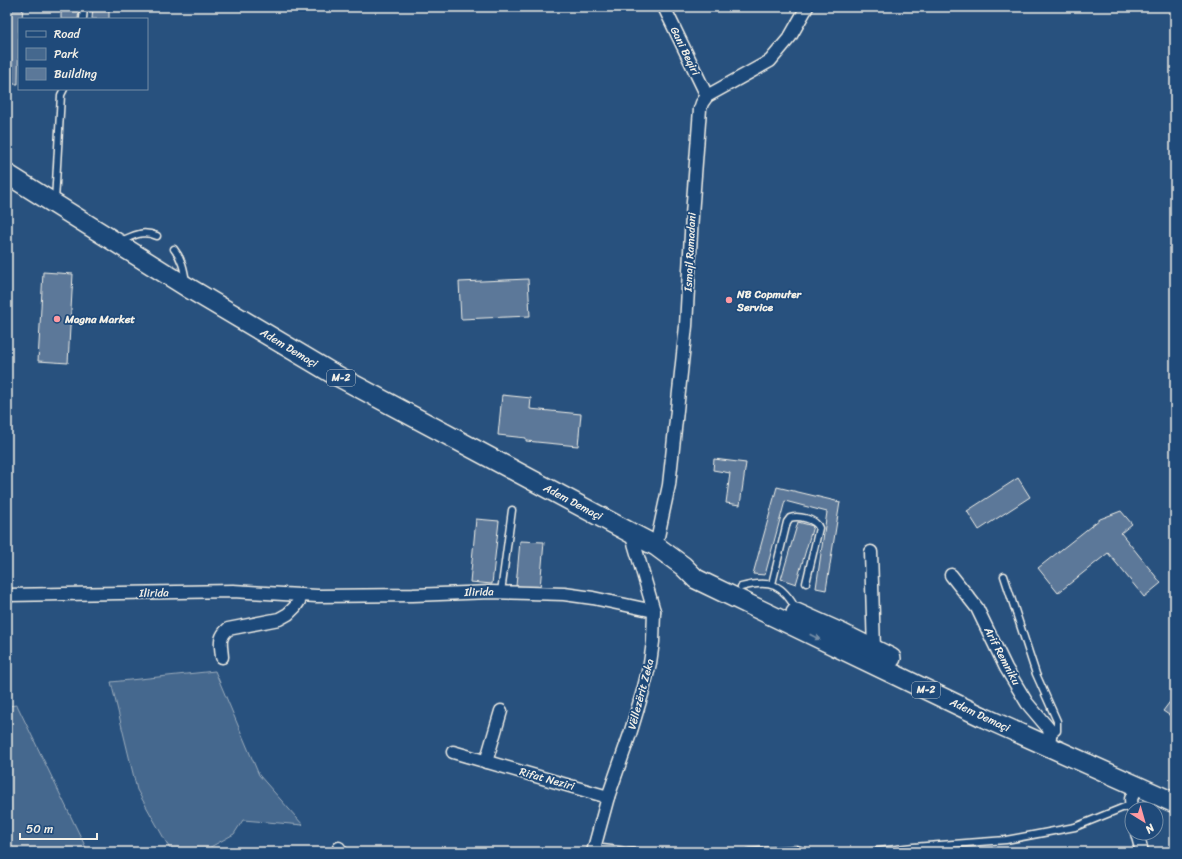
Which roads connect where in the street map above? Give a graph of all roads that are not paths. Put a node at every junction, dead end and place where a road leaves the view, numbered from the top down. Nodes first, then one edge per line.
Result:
1 (84, 7) edge
2 (664, 7) edge
3 (808, 7) edge
4 (83, 18) edge
5 (64, 90) edge
6 (707, 96) junction
7 (7, 174) edge
8 (55, 205) junction
9 (157, 236) dead end
10 (116, 243) junction
11 (174, 249) dead end
12 (187, 287) junction
13 (512, 510) dead end
14 (631, 533) junction
15 (656, 546) junction
16 (871, 552) dead end
17 (683, 566) junction
18 (951, 575) dead end
19 (1004, 576) dead end
20 (806, 583) dead end
21 (772, 584) junction
22 (740, 587) junction
23 (501, 592) junction
24 (7, 595) edge
25 (301, 595) junction
26 (654, 611) junction
27 (799, 615) junction
28 (874, 650) junction
29 (222, 657) dead end
30 (501, 711) dead end
31 (1050, 737) junction
32 (453, 752) dead end
33 (486, 762) junction
34 (1175, 791) edge
35 (608, 797) junction
36 (1133, 800) edge
37 (1175, 804) edge
38 (1139, 841) edge
39 (594, 849) edge
40 (636, 852) edge
41 (749, 852) edge
42 (806, 852) edge
43 (871, 852) edge
44 (1142, 852) edge

1 - 4 lane
2 - 6 street, Gani Beqiri
3 - 6 street
5 - 8 lane
6 - 15 street, Ismajl Ramadani
7 - 8 main road, Adem Demaçi / M-2
8 - 10 main road, Adem Demaçi / M-2
9 - 10 lane
10 - 12 main road, Adem Demaçi / M-2
11 - 12 lane
12 - 14 main road, Adem Demaçi / M-2
13 - 23 lane
14 - 15 main road, Adem Demaçi / M-2
14 - 26 street, Vëllezërit Zeka
15 - 17 main road, Adem Demaçi / M-2
16 - 28 street
17 - 22 main road, Adem Demaçi / M-2
17 -> 36 main road, Adem Demaçi / M-2
18 - 31 street, Arif Remniku
19 - 31 lane
20 - 21 lane
21 - 22 lane
21 - 27 lane
22 - 27 main road, Adem Demaçi / M-2
23 - 25 street, Ilirida
23 - 26 street, Ilirida
24 - 25 street, Ilirida
25 - 29 street
26 - 35 street, Vëllezërit Zeka
27 - 28 main road, Adem Demaçi / M-2
28 - 31 main road, Adem Demaçi / M-2
30 - 33 street
31 - 34 main road, Adem Demaçi / M-2
32 - 33 street, Rifat Neziri
33 - 35 street, Rifat Neziri
35 - 39 street, Vëllezërit Zeka
36 - 37 main road, Adem Demaçi / M-2
36 - 43 lane
38 - 44 street
39 - 40 lane
41 - 42 lane

